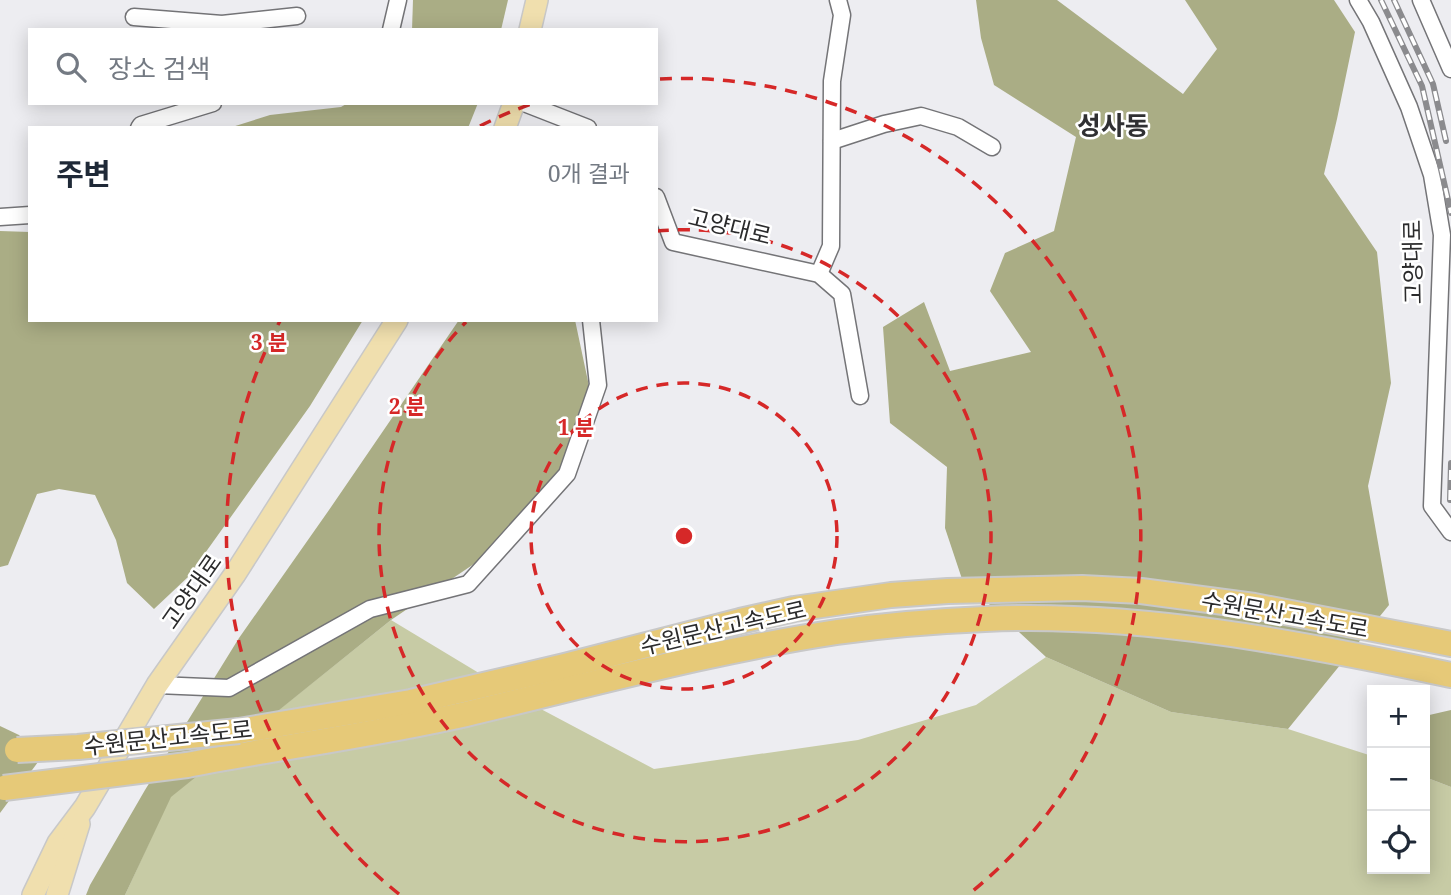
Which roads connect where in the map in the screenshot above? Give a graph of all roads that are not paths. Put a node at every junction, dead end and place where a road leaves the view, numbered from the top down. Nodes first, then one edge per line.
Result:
1 (398, 0) edge
2 (537, 0) edge
3 (838, 0) edge
4 (1358, 0) edge
5 (1421, 0) edge
6 (297, 16) dead end
7 (134, 18) dead end
8 (221, 27) edge
9 (391, 28) edge
10 (530, 28) edge
11 (1451, 69) edge
12 (206, 105) edge
13 (513, 105) edge
14 (529, 105) edge
15 (140, 126) edge
16 (506, 126) edge
17 (583, 126) edge
18 (832, 141) junction
19 (992, 147) dead end
20 (658, 202) edge
21 (28, 215) edge
22 (0, 217) edge
23 (819, 274) junction
24 (396, 322) edge
25 (591, 322) edge
26 (860, 396) dead end
27 (1451, 532) edge
28 (1451, 644) edge
29 (1451, 675) edge
30 (157, 685) junction
31 (9, 751) edge
32 (2, 788) edge
33 (85, 807) junction
34 (58, 843) junction
35 (24, 895) edge
36 (33, 895) edge
37 (57, 895) edge

1 - 9 street
2 - 10 main road
3 - 18 street
4 - 27 street, 고양대로
5 - 11 street
6 - 8 street
7 - 8 street
12 - 15 street
13 - 16 main road
14 - 17 street
18 - 19 street
18 - 23 street
20 - 23 street, 고양대로
21 - 22 street
23 - 26 street
24 - 30 main road, 고양대로
25 - 30 street
28 - 31 highway, 수원문산고속도로, bridge
29 - 32 highway, 수원문산고속도로, bridge
30 - 33 main road, 고양대로
33 - 34 main road, 고양대로
33 - 37 main road
34 - 35 main road
34 - 36 main road, 고양대로

